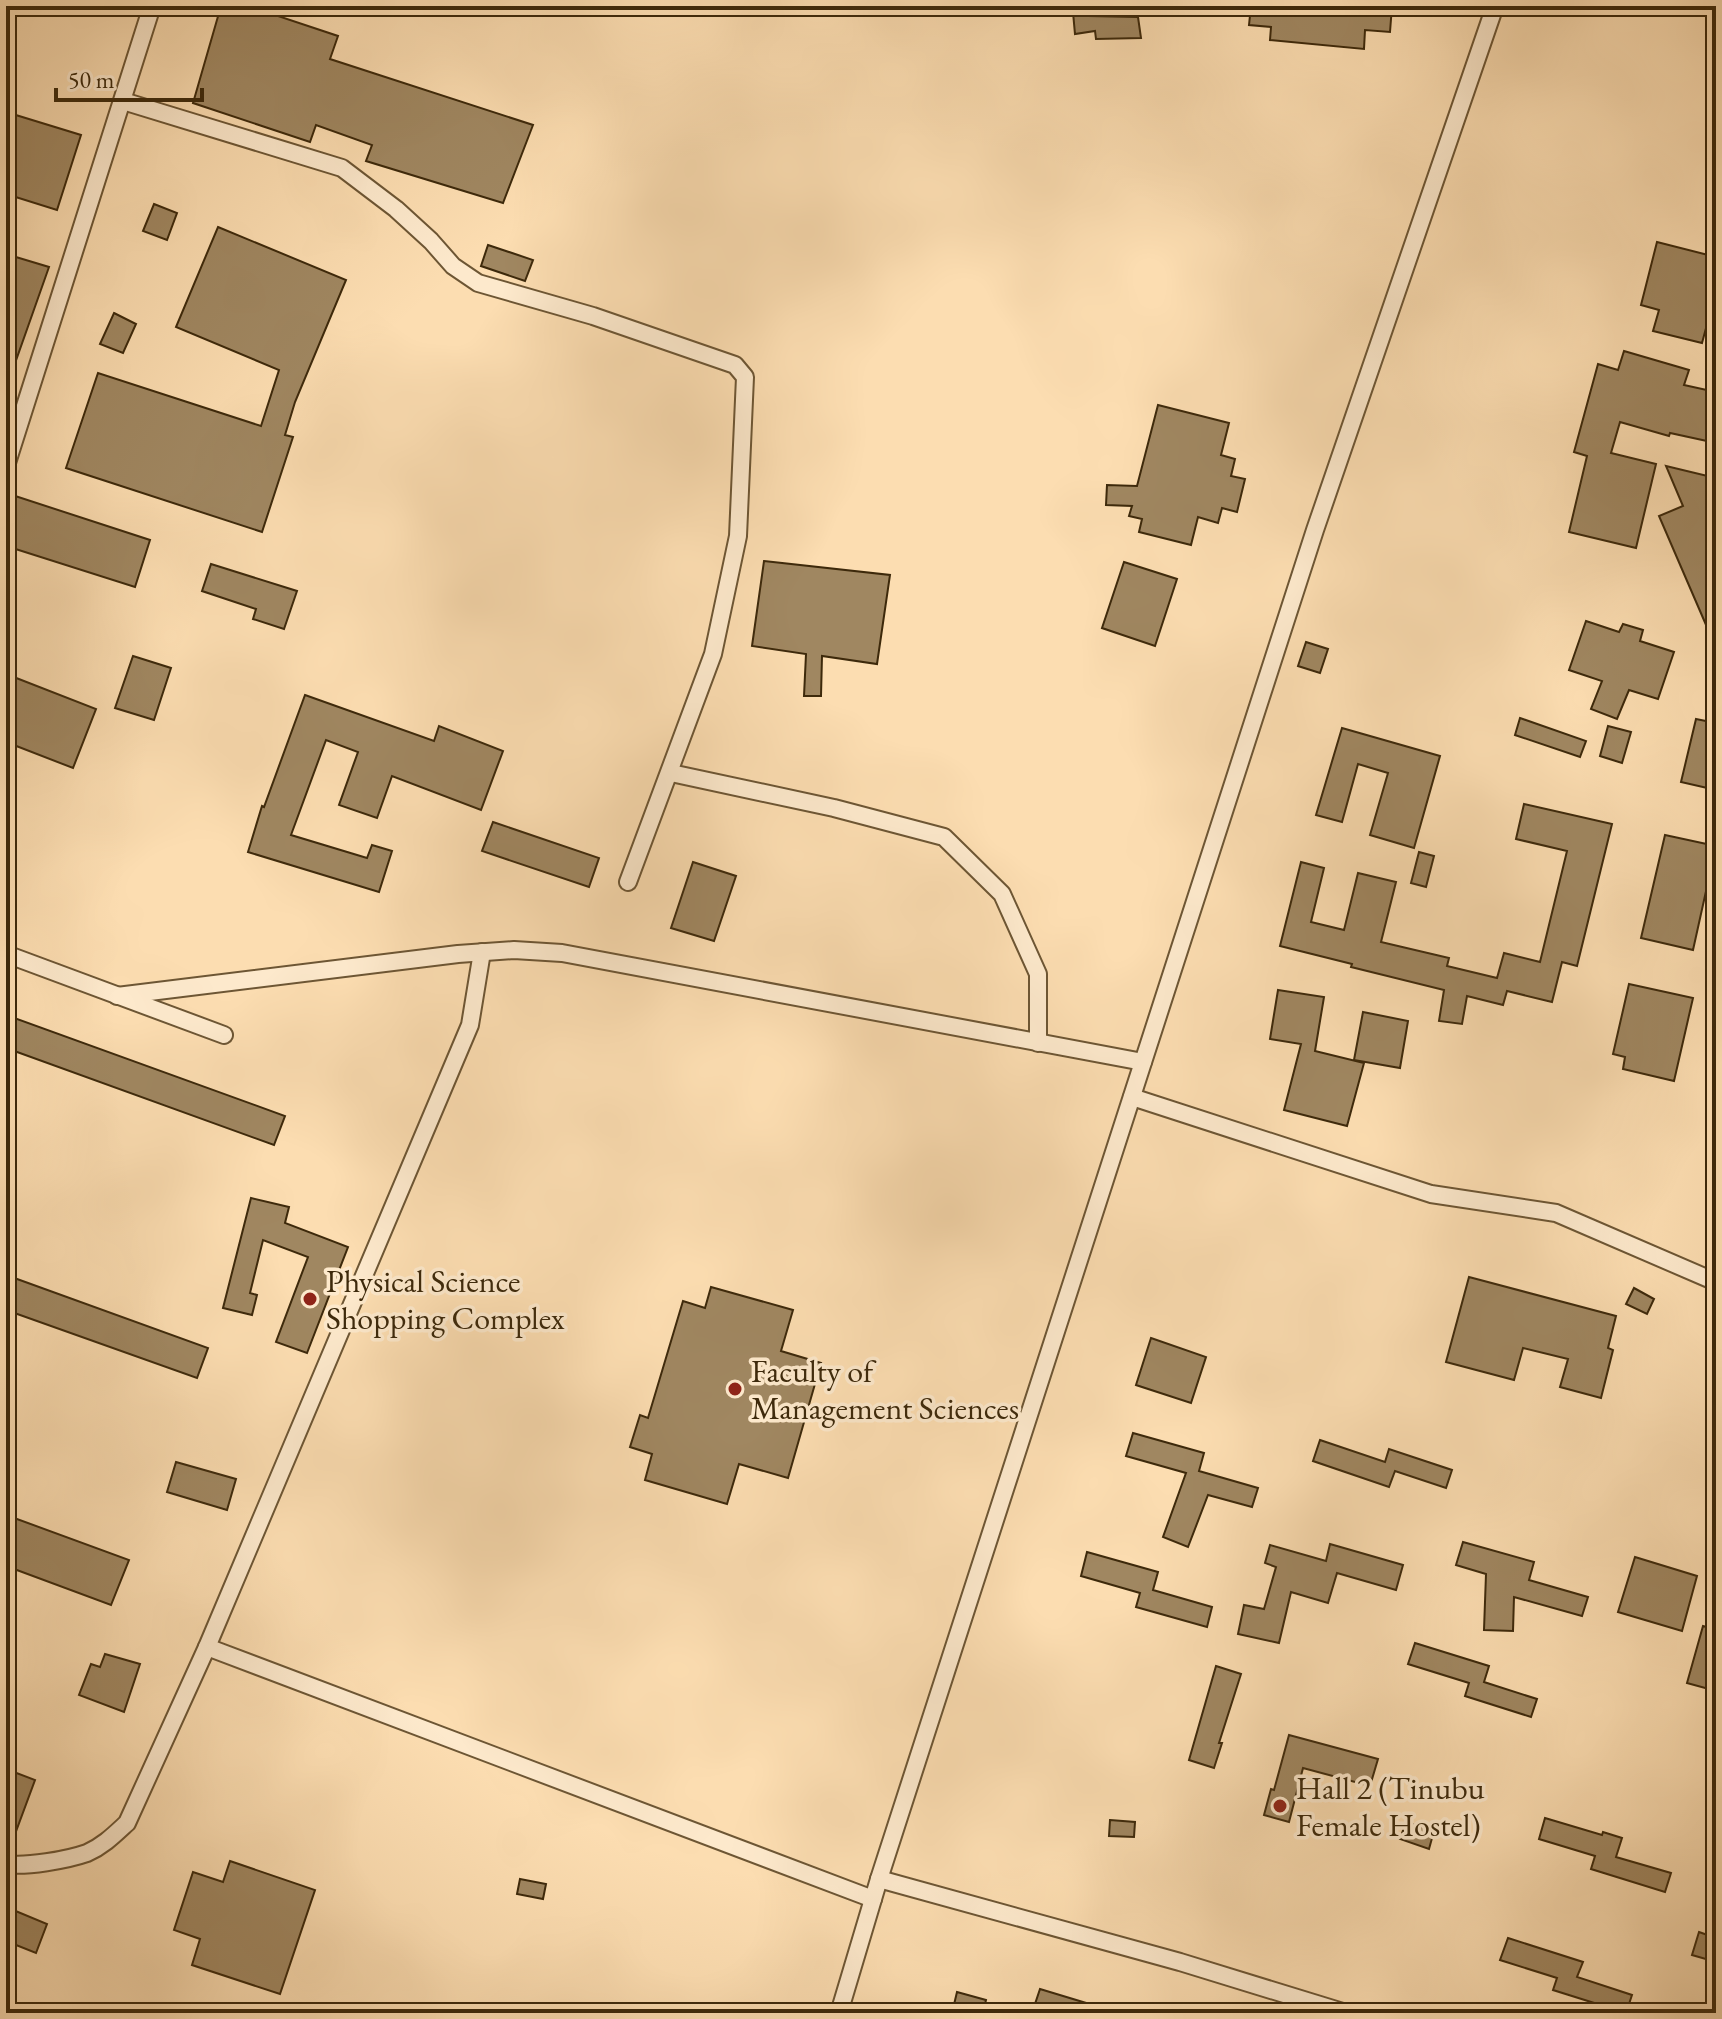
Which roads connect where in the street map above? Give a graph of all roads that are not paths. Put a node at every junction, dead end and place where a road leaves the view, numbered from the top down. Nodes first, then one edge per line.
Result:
1 (152, 6) edge
2 (1495, 6) edge
3 (123, 101) junction
4 (6, 466) edge
5 (671, 773) junction
6 (628, 882) dead end
7 (482, 952) junction
8 (6, 954) edge
9 (117, 996) junction
10 (224, 1035) dead end
11 (1038, 1043) junction
12 (1143, 1062) junction
13 (1132, 1097) junction
14 (1716, 1282) edge
15 (207, 1647) junction
16 (6, 1864) edge
17 (879, 1879) junction
18 (873, 1899) junction
19 (839, 2013) edge
20 (1346, 2013) edge

1 - 3 street
2 - 12 street
3 - 4 street
3 - 5 street
5 - 6 street
5 - 11 street
7 - 9 street
7 - 11 street
7 - 15 street
8 - 9 street
9 - 10 street
11 - 12 street
12 - 13 street
13 - 14 street
13 - 17 street
15 - 16 street
15 - 18 street
17 - 18 street
17 - 20 street
18 - 19 street

